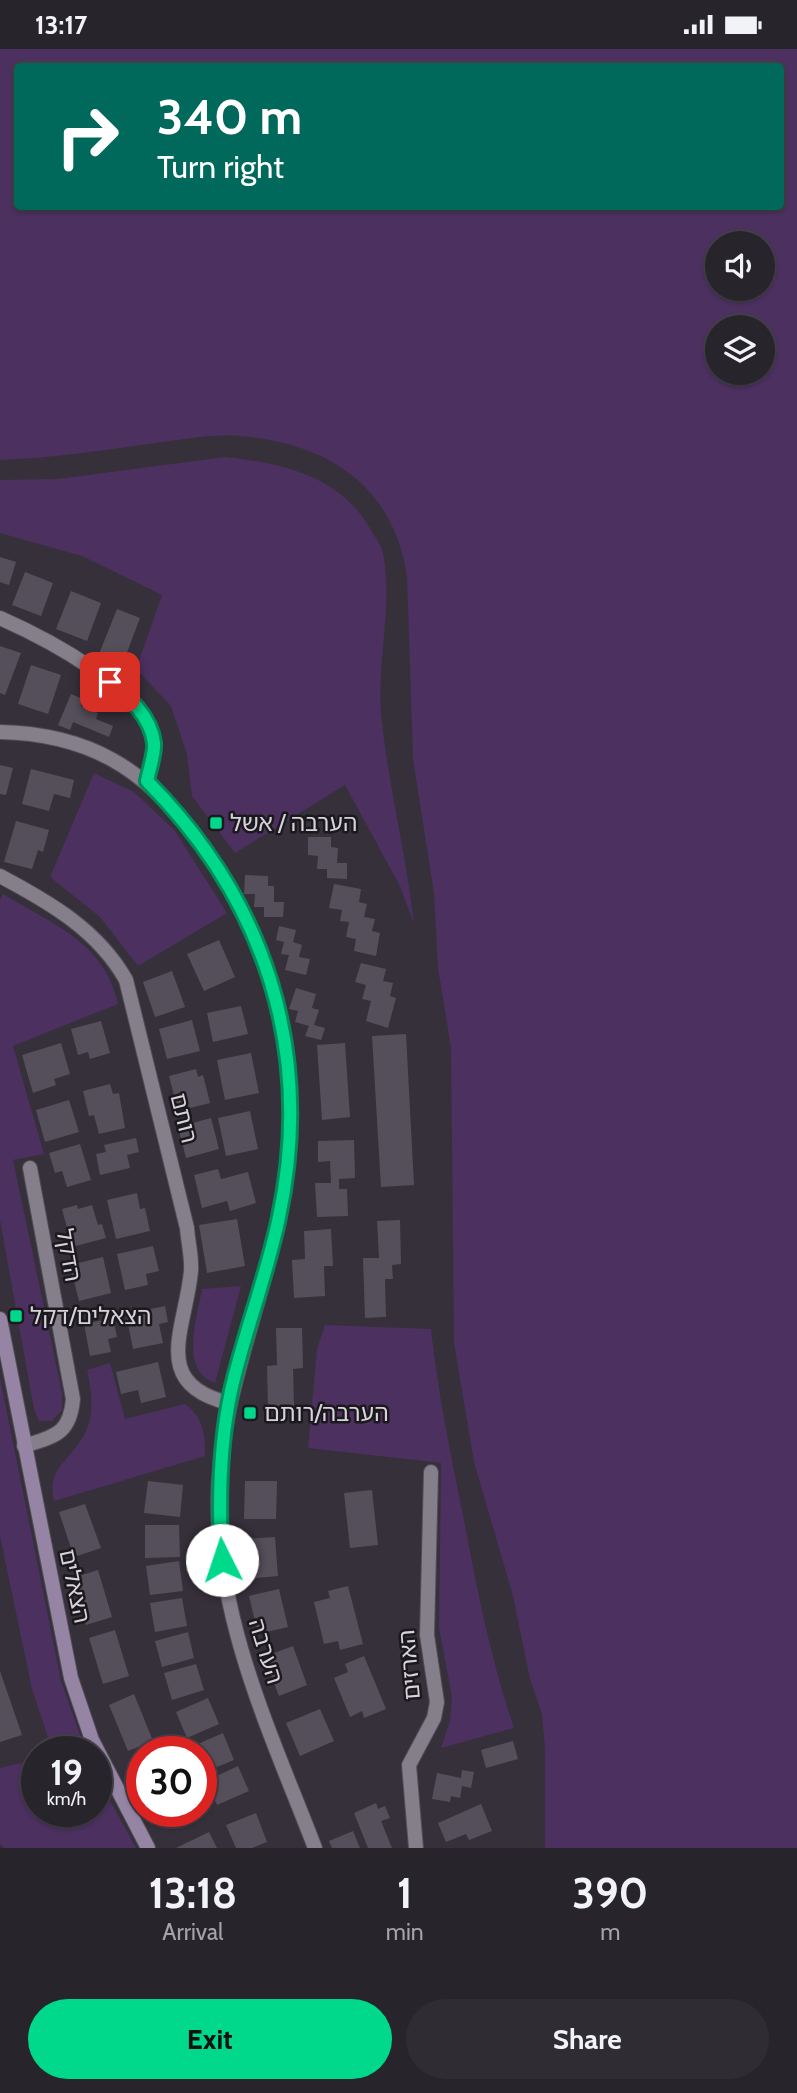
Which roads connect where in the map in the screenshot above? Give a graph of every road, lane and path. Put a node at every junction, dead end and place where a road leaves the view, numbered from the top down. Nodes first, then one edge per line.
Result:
1 (0, 618) edge
2 (0, 732) edge
3 (147, 781) junction
4 (0, 876) edge
5 (30, 1168) dead end
6 (0, 1319) edge
7 (229, 1403) junction
8 (24, 1446) junction
9 (431, 1472) dead end
10 (148, 1848) edge
11 (315, 1848) edge
12 (416, 1848) edge

1 - 3 street
2 - 3 street, הערבה
3 - 7 street, הערבה
4 - 7 street, רותם
5 - 8 street, הדקל
6 - 8 street, הצאלים
7 - 11 street, הערבה
8 - 10 street, הצאלים
9 - 12 street, הארזים

